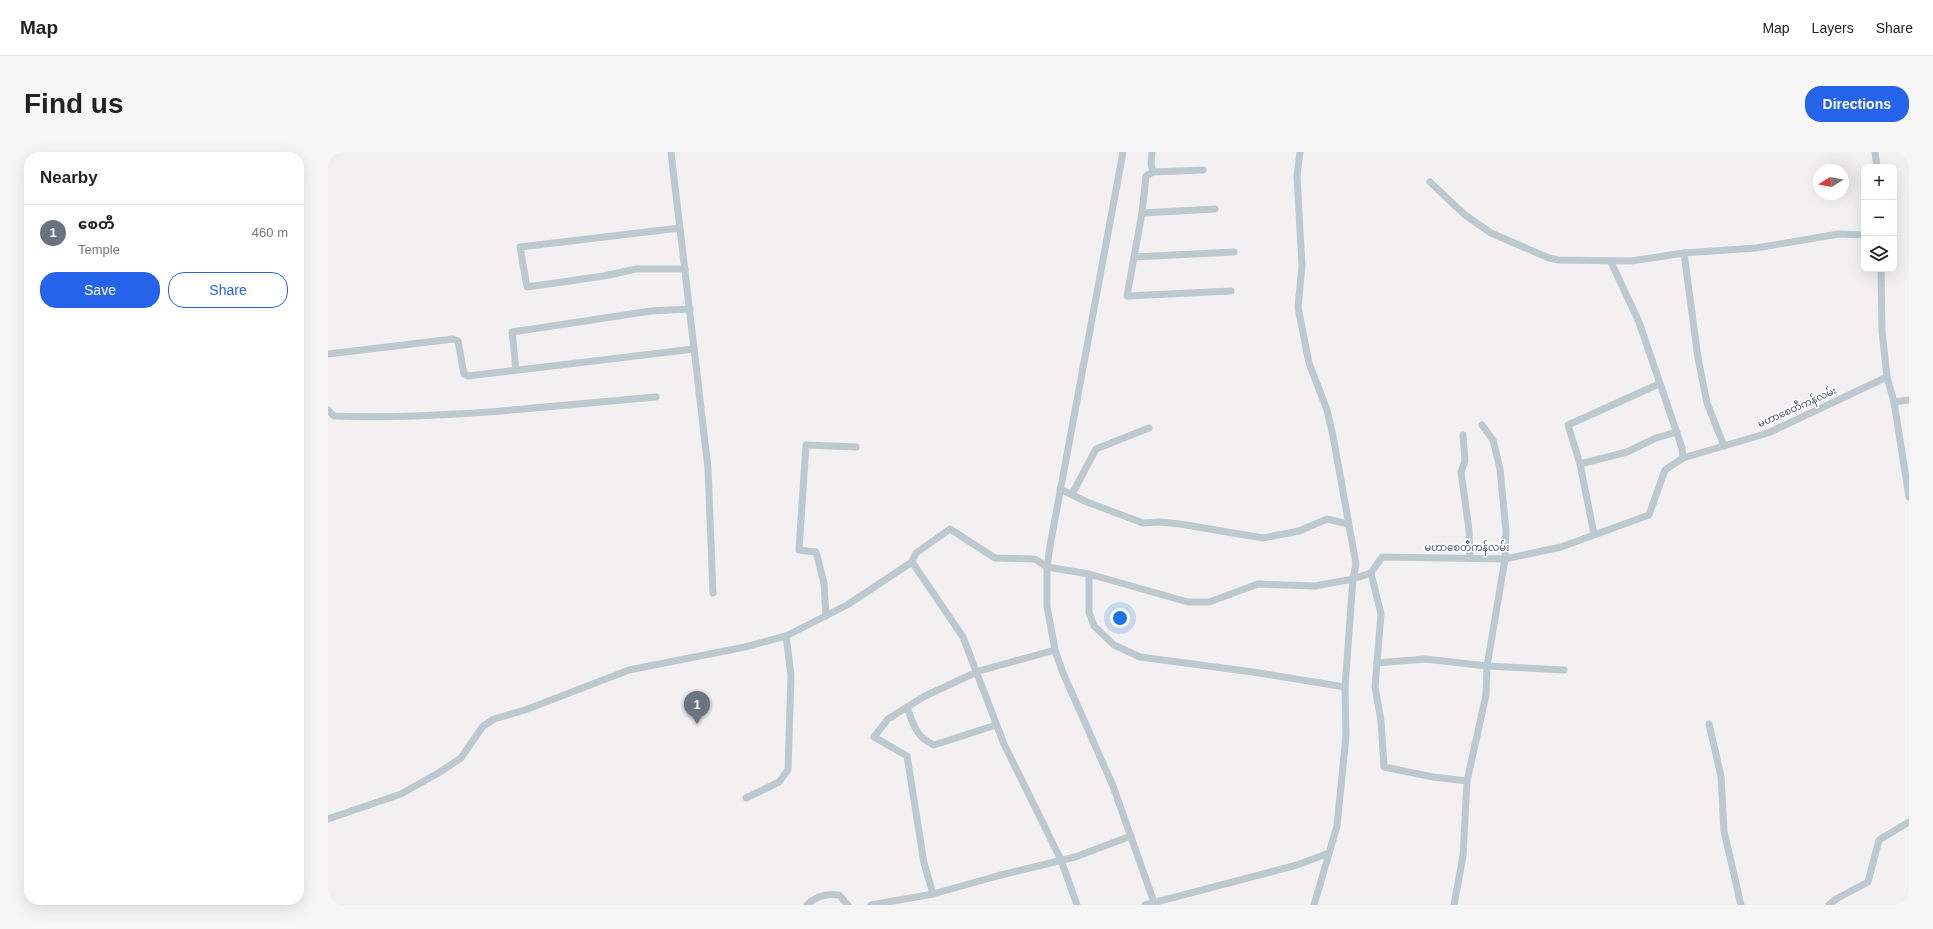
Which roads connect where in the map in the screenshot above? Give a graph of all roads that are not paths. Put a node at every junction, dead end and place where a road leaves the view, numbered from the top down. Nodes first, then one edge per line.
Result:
1 (671, 152) edge
2 (1124, 152) edge
3 (1152, 152) edge
4 (1300, 152) edge
5 (1876, 152) edge
6 (1877, 164) edge
7 (1203, 170) dead end
8 (1153, 172) junction
9 (1430, 182) dead end
10 (1215, 209) dead end
11 (1142, 213) junction
12 (680, 228) junction
13 (1861, 235) edge
14 (1234, 252) dead end
15 (1684, 253) junction
16 (1134, 256) junction
17 (1611, 262) junction
18 (685, 270) junction
19 (1881, 272) edge
20 (1231, 291) dead end
21 (690, 309) junction
22 (694, 349) junction
23 (328, 354) edge
24 (516, 370) junction
25 (1887, 377) junction
26 (1659, 384) junction
27 (656, 396) dead end
28 (1909, 400) edge
29 (1894, 402) junction
30 (328, 410) edge
31 (1482, 425) dead end
32 (1149, 428) dead end
33 (1676, 432) junction
34 (1462, 435) dead end
35 (1724, 446) junction
36 (856, 447) dead end
37 (1905, 450) edge
38 (1683, 458) junction
39 (1580, 464) junction
40 (1060, 489) junction
41 (1072, 494) junction
42 (1909, 497) edge
43 (1348, 524) junction
44 (1594, 534) junction
45 (1470, 558) junction
46 (1505, 559) junction
47 (912, 562) junction
48 (1047, 567) junction
49 (1370, 573) junction
50 (1089, 574) junction
51 (1353, 579) junction
52 (713, 593) dead end
53 (826, 616) junction
54 (786, 636) junction
55 (1055, 650) junction
56 (1377, 663) junction
57 (1487, 666) junction
58 (1564, 670) dead end
59 (977, 673) junction
60 (1345, 688) junction
61 (907, 707) junction
62 (1709, 724) dead end
63 (996, 725) junction
64 (1467, 782) junction
65 (746, 798) dead end
66 (328, 819) edge
67 (1909, 822) edge
68 (1130, 836) junction
69 (1329, 854) junction
70 (1061, 860) junction
71 (933, 894) junction
72 (1155, 904) edge
73 (807, 905) edge
74 (848, 905) edge
75 (871, 905) edge
76 (1077, 905) edge
77 (1145, 905) edge
78 (1314, 905) edge
79 (1454, 905) edge
80 (1740, 905) edge
81 (1829, 905) edge

1 - 12 street
2 - 40 street
3 - 8 street
4 - 43 street
5 - 6 street
7 - 8 street
8 - 11 street
9 - 17 street
10 - 11 street
11 - 16 street
12 - 18 street
12 - 18 street
13 - 15 street
14 - 16 street
15 - 17 street
15 - 35 street
16 - 20 street
17 - 26 street
18 - 21 street
19 - 25 street
21 - 22 street
21 - 24 street
22 - 24 street
22 - 52 street
23 - 24 street
25 - 29 street
25 - 35 street, မဟာစေတီကန်လမ်း
26 - 33 street
26 - 39 street
27 - 30 street
28 - 29 street
29 - 37 street
31 - 46 street
32 - 41 street
33 - 38 street
33 - 39 street
34 - 45 street
35 - 38 street, မဟာစေတီကန်လမ်း
36 - 53 street
37 - 42 street
38 - 44 street, မဟာစေတီကန်လမ်း
39 - 44 street
40 - 41 street
40 - 48 street
41 - 43 street
43 - 51 street
44 - 46 street, မဟာစေတီကန်လမ်း
45 - 46 street, မဟာစေတီကန်လမ်း
45 - 49 street, မဟာစေတီကန်လမ်း
46 - 57 street
47 - 48 street
47 - 53 street
47 - 59 street
48 - 50 street
48 - 55 street
49 - 51 street
49 - 56 street
50 - 51 street
50 - 60 street
51 - 60 street
53 - 54 street
54 - 65 street
54 - 66 street
55 - 59 street
55 - 68 street
56 - 57 street
56 - 64 street
57 - 58 street
57 - 64 street
59 - 61 street
59 - 63 street
60 - 69 street
61 - 63 street
61 - 71 street
62 - 80 street
63 - 70 street
64 - 79 street
67 - 81 street
68 - 70 street
68 - 72 street
69 - 72 street
69 - 78 street
70 - 71 street
70 - 76 street
71 - 75 street
72 - 77 street
73 - 74 street

